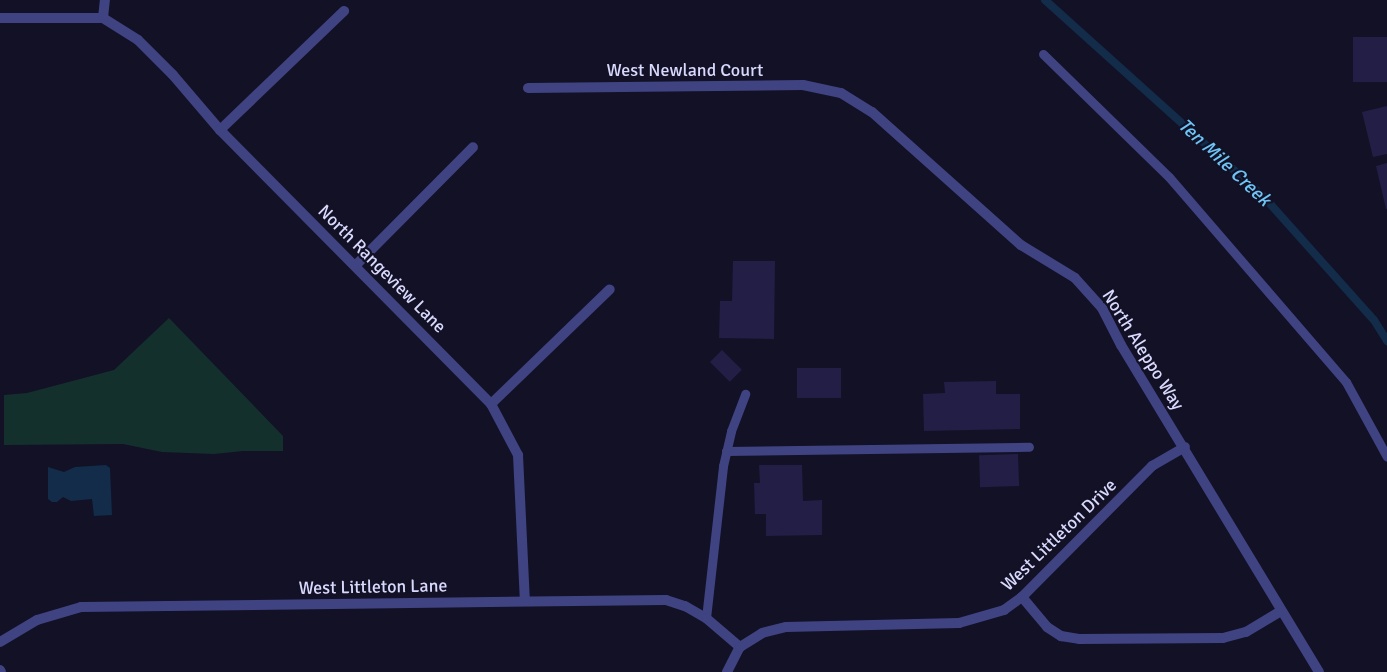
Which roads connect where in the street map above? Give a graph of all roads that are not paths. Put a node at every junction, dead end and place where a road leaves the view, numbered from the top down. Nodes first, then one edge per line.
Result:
1 (106, 0) edge
2 (344, 11) dead end
3 (0, 18) edge
4 (103, 18) junction
5 (1043, 54) dead end
6 (528, 88) dead end
7 (841, 94) joint
8 (220, 130) junction
9 (473, 147) dead end
10 (356, 265) junction
11 (610, 289) dead end
12 (745, 394) dead end
13 (491, 404) junction
14 (1029, 447) dead end
15 (1185, 447) junction
16 (726, 451) junction
17 (1387, 457) edge
18 (1022, 598) junction
19 (526, 600) junction
20 (1281, 611) junction
21 (706, 618) junction
22 (0, 642) edge
23 (740, 647) junction
24 (727, 672) edge
25 (1319, 672) edge

1 - 4 street
2 - 8 street
3 - 4 street
4 - 8 street, North Rangeview Lane
5 - 17 lane
6 - 7 street, West Newland Court
7 - 15 street, North Aleppo Way
8 - 10 street, North Rangeview Lane
9 - 10 street
10 - 13 street, North Rangeview Lane
11 - 13 street
12 - 16 lane
13 - 19 street, North Rangeview Lane
14 - 16 lane
15 - 18 street, West Littleton Drive
15 - 20 street, North Aleppo Way
16 - 21 lane
18 - 20 street
18 - 23 street, West Littleton Drive
19 - 21 street, West Littleton Lane
19 - 22 street, West Littleton Lane
20 - 25 street, North Aleppo Way
21 - 23 street, West Littleton Lane
23 - 24 street

